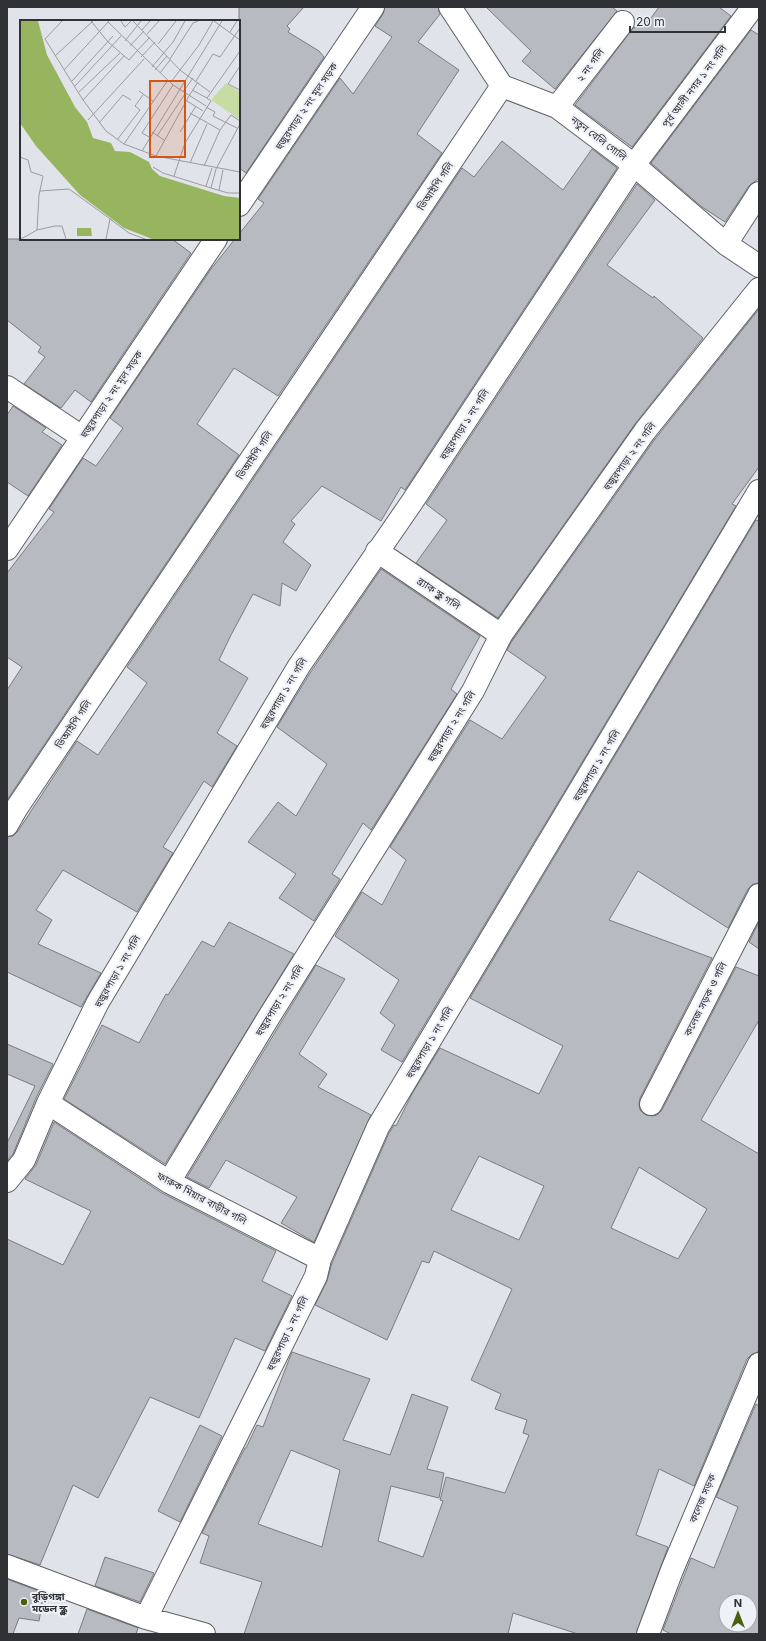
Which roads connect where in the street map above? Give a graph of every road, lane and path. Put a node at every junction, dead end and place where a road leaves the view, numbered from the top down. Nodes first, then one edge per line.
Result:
1 (373, 7) edge
2 (753, 7) edge
3 (453, 8) edge
4 (623, 22) dead end
5 (502, 86) junction
6 (557, 108) junction
7 (634, 165) junction
8 (759, 193) edge
9 (240, 204) edge
10 (215, 240) edge
11 (726, 244) junction
12 (759, 266) edge
13 (759, 289) edge
14 (7, 387) edge
15 (82, 437) junction
16 (759, 491) edge
17 (7, 549) edge
18 (377, 551) junction
19 (501, 634) junction
20 (7, 825) edge
21 (759, 895) edge
22 (48, 1103) junction
23 (651, 1104) dead end
24 (7, 1181) edge
25 (169, 1182) junction
26 (320, 1259) junction
27 (759, 1364) edge
28 (7, 1566) edge
29 (146, 1618) junction
30 (204, 1634) edge
31 (648, 1634) edge

1 - 9 street, হুজুরপাড়া ২ নং মূল সড়ক
2 - 7 street, পূর্ব আলী নগর ১ নং গলি
3 - 5 street
4 - 6 street, ২ নং গলি
5 - 6 street, নতুন বেলি গোলি
5 - 20 street, ভিআইপি গলি
6 - 7 street, নতুন বেলি গোলি
7 - 11 street, নতুন বেলি গোলি
7 - 18 street, হুজুরপাড়া ১ নং গলি
8 - 11 street
10 - 15 street, হুজুরপাড়া ২ নং মূল সড়ক
11 - 12 street, নতুন বেলি গোলি
13 - 19 street, হুজুরপাড়া ২ নং গলি
14 - 15 street
15 - 17 street, হুজুরপাড়া ২ নং মূল সড়ক
16 - 26 street, হুজুরপাড়া ১ নং গলি
18 - 19 street, ব্র্যাক স্কুল গলি
18 - 22 street, হুজুরপাড়া ১ নং গলি
19 - 25 street, হুজুরপাড়া ২ নং গলি
21 - 23 street, কলেজ সড়ক ও গলি
22 - 24 street, হুজুরপাড়া ১ নং গলি
22 - 25 street, ফারুক মিয়ার বাড়ীর গলি
25 - 26 street, ফারুক মিয়ার বাড়ীর গলি
26 - 29 street, হুজুরপাড়া ১ নং গলি
27 - 31 street, কলেজ সড়ক
28 - 29 street
29 - 30 street

